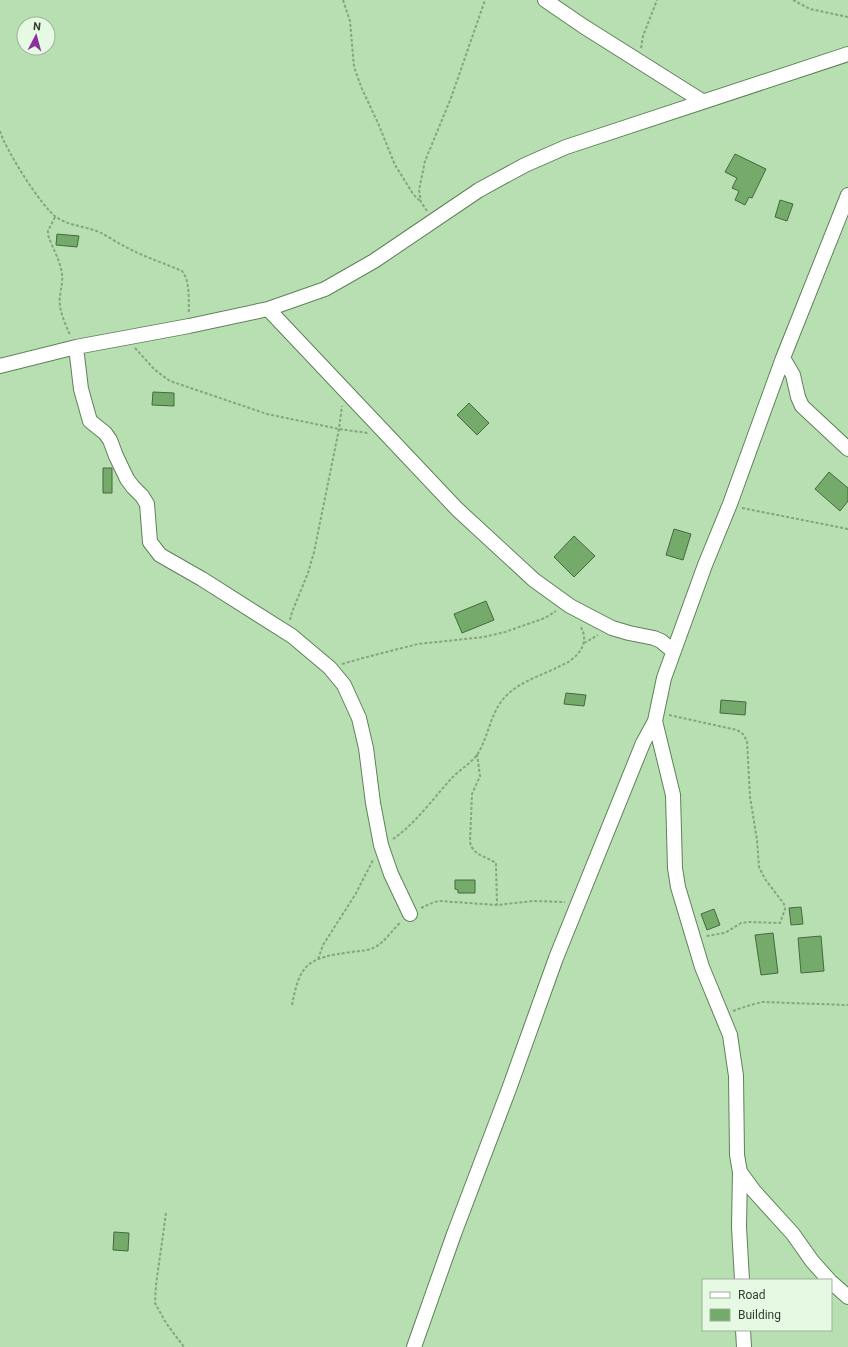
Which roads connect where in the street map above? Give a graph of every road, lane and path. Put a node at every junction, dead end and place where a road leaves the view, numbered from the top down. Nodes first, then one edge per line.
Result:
1 (343, 0) edge
2 (485, 0) edge
3 (545, 0) edge
4 (793, 0) edge
5 (656, 1) edge
6 (848, 17) edge
7 (848, 54) edge
8 (641, 64) junction
9 (702, 102) junction
10 (0, 131) edge
11 (848, 195) edge
12 (421, 202) junction
13 (55, 217) junction
14 (434, 220) junction
15 (268, 309) junction
16 (189, 326) junction
17 (127, 338) junction
18 (76, 347) junction
19 (783, 358) junction
20 (0, 366) edge
21 (344, 390) junction
22 (339, 429) junction
23 (387, 436) junction
24 (848, 449) edge
25 (730, 504) junction
26 (848, 530) edge
27 (568, 605) junction
28 (292, 636) junction
29 (673, 651) junction
30 (330, 668) junction
31 (656, 717) junction
32 (477, 754) junction
33 (381, 845) junction
34 (578, 904) junction
35 (497, 905) junction
36 (410, 914) junction
37 (693, 938) junction
38 (318, 959) junction
39 (292, 1005) dead end
40 (848, 1005) edge
41 (723, 1015) junction
42 (740, 1172) junction
43 (166, 1213) dead end
44 (742, 1279) edge
45 (828, 1279) edge
46 (832, 1283) edge
47 (848, 1297) edge
48 (743, 1331) edge
49 (184, 1347) edge
50 (414, 1347) edge
51 (744, 1347) edge

1 - 12 path
2 - 12 path
3 - 8 street
4 - 6 path
5 - 8 path
7 - 9 street
8 - 9 street
9 - 14 street
10 - 13 path
11 - 19 street
12 - 14 path
13 - 16 path
13 - 18 path
14 - 15 street
15 - 16 street
15 - 21 street
16 - 17 street
17 - 18 street
17 - 22 path
18 - 20 street
18 - 28 street
19 - 24 street
19 - 25 street
21 - 22 path
21 - 23 street
22 - 23 path
22 - 28 path
23 - 27 street
25 - 26 path
25 - 29 street
27 - 29 street
27 - 30 path
27 - 32 path
28 - 30 street
29 - 31 street
30 - 33 street
31 - 34 street
31 - 37 street
31 - 37 path
32 - 33 path
32 - 35 path
33 - 36 street
33 - 38 path
34 - 35 path
34 - 50 street
35 - 36 path
36 - 38 path
37 - 41 street
38 - 39 path
40 - 41 path
41 - 42 street
42 - 44 street
42 - 45 street
43 - 49 path
46 - 47 street
48 - 51 street

